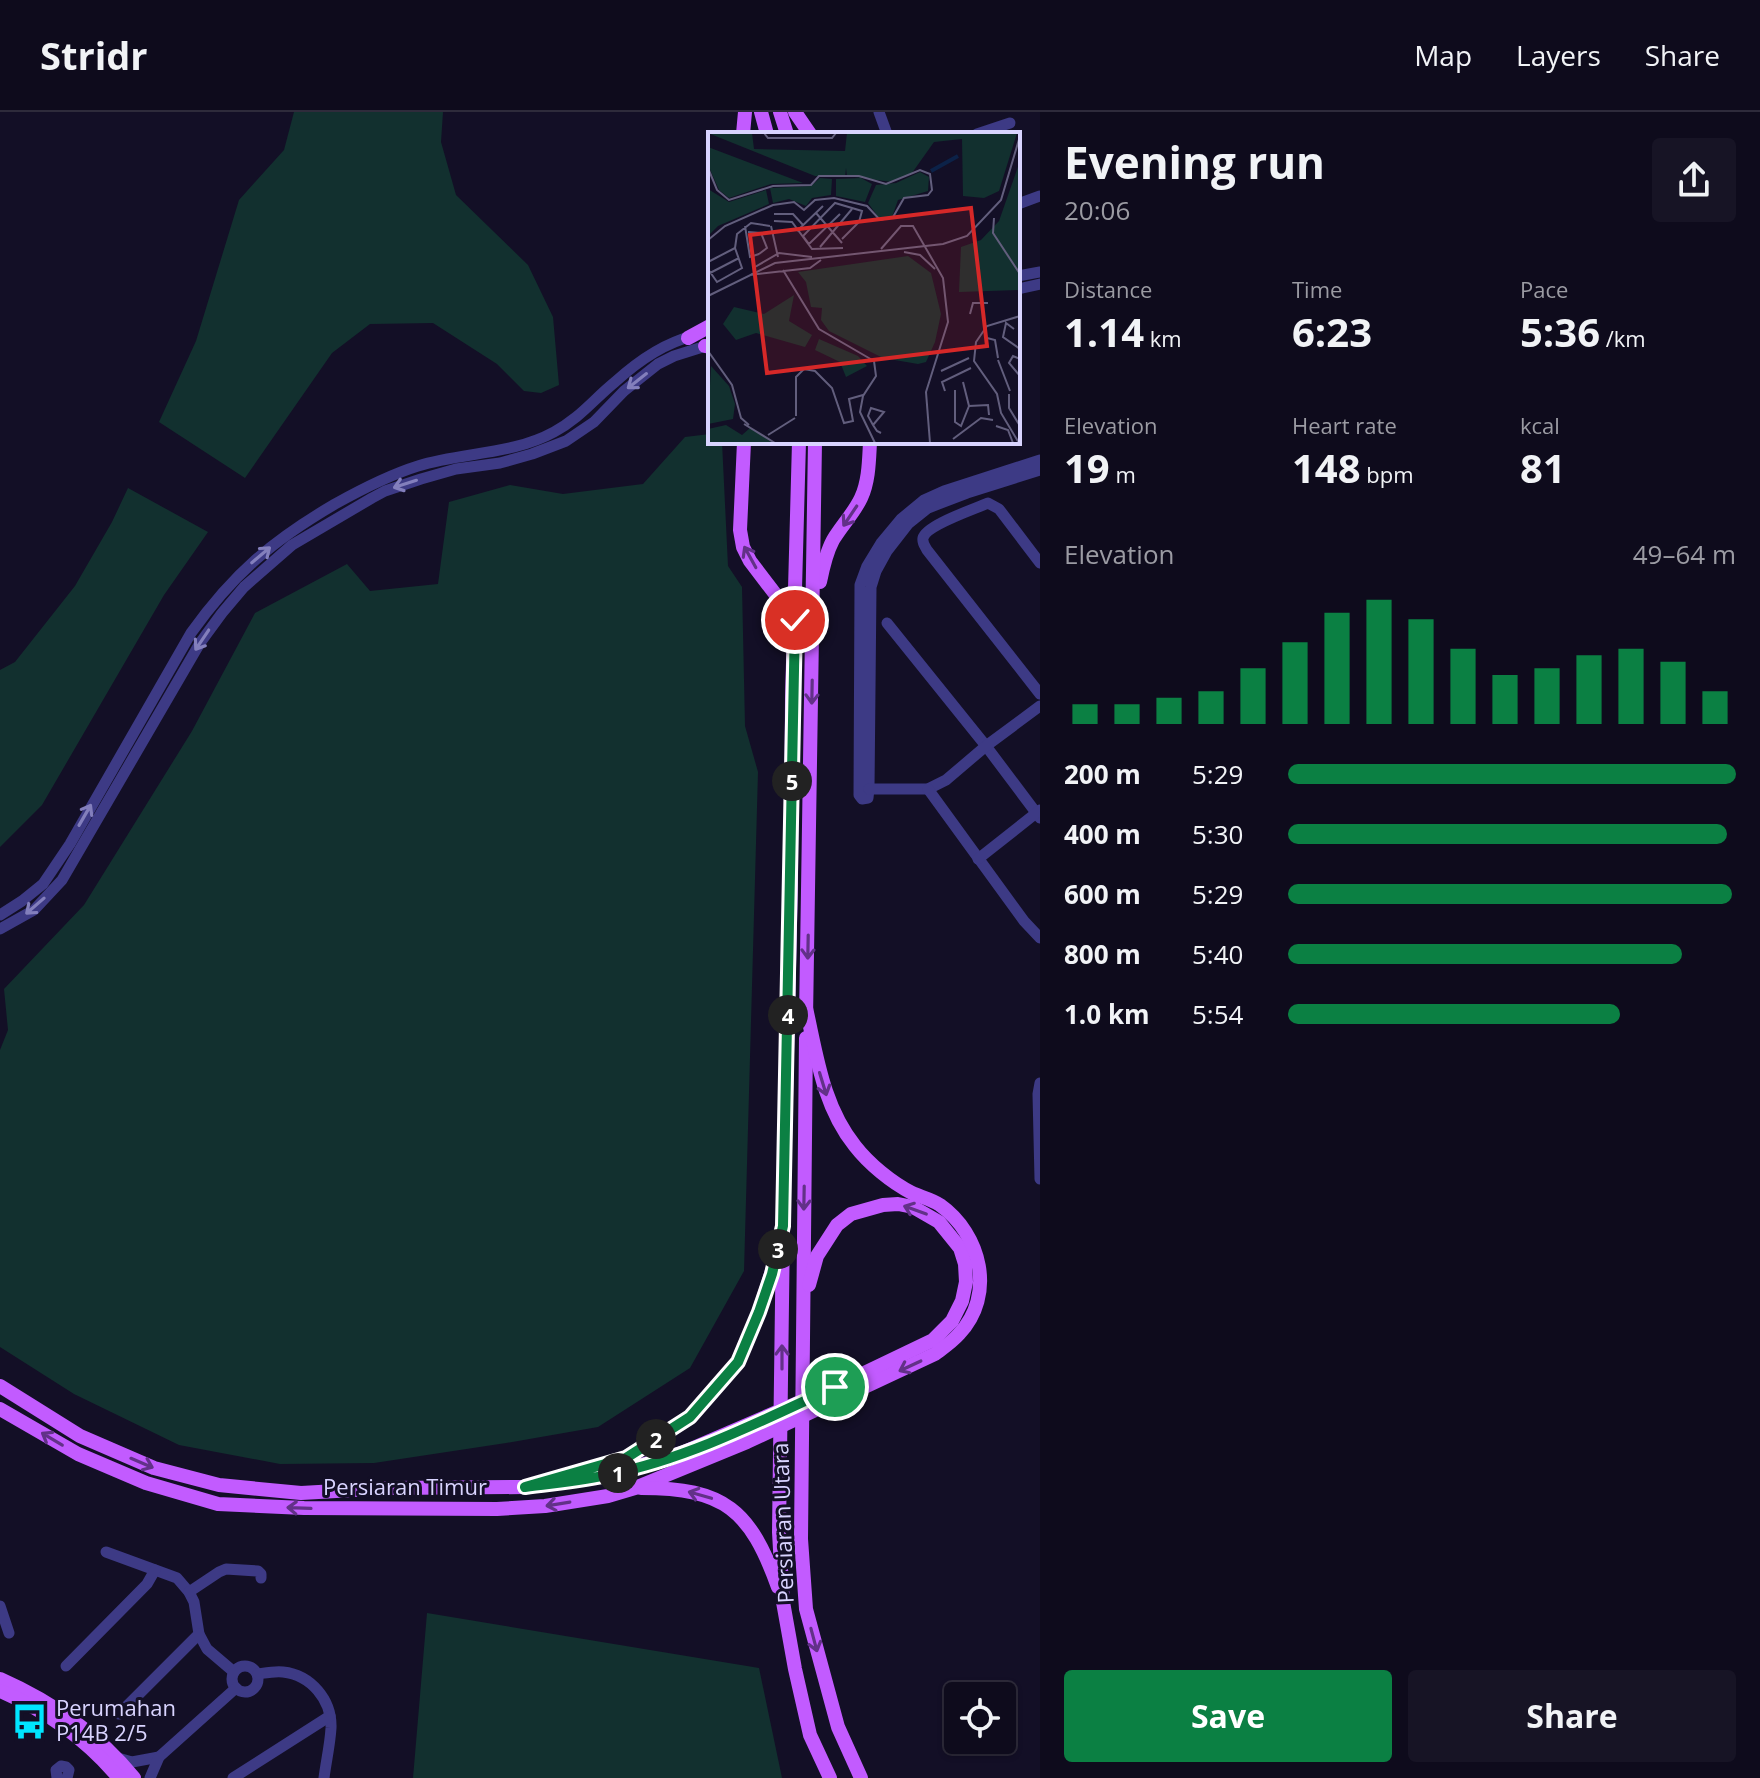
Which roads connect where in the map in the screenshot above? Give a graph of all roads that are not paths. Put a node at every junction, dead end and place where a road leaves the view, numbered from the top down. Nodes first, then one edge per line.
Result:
1 (745, 112) edge
2 (761, 112) edge
3 (780, 112) edge
4 (795, 112) edge
5 (879, 112) edge
6 (1010, 123) dead end
7 (743, 132) edge
8 (766, 132) edge
9 (786, 132) edge
10 (809, 132) edge
11 (886, 132) edge
12 (983, 132) edge
13 (1040, 196) edge
14 (1020, 203) edge
15 (1040, 272) edge
16 (1020, 276) edge
17 (1040, 284) edge
18 (1020, 289) edge
19 (708, 327) edge
20 (688, 338) junction
21 (708, 343) edge
22 (708, 343) edge
23 (744, 444) edge
24 (799, 444) edge
25 (815, 444) edge
26 (870, 444) edge
27 (1037, 469) edge
28 (1040, 563) edge
29 (813, 614) junction
30 (795, 620) junction
31 (887, 623) dead end
32 (1040, 694) edge
33 (1040, 706) edge
34 (986, 746) junction
35 (928, 789) junction
36 (1039, 814) edge
37 (978, 859) junction
38 (0, 915) edge
39 (0, 929) edge
40 (1040, 938) edge
41 (806, 1008) junction
42 (1040, 1083) edge
43 (1040, 1179) edge
44 (783, 1226) junction
45 (972, 1264) junction
46 (803, 1313) junction
47 (0, 1386) edge
48 (834, 1394) junction
49 (0, 1409) edge
50 (525, 1487) junction
51 (635, 1488) junction
52 (106, 1552) dead end
53 (155, 1570) junction
54 (261, 1578) dead end
55 (189, 1592) junction
56 (783, 1602) junction
57 (0, 1606) edge
58 (9, 1633) dead end
59 (199, 1634) junction
60 (66, 1666) dead end
61 (234, 1672) junction
62 (258, 1674) junction
63 (0, 1679) edge
64 (236, 1688) junction
65 (0, 1691) edge
66 (119, 1714) dead end
67 (330, 1716) junction
68 (159, 1757) junction
69 (118, 1758) junction
70 (57, 1778) edge
71 (67, 1778) edge
72 (119, 1778) edge
73 (134, 1778) edge
74 (150, 1778) edge
75 (233, 1778) edge
76 (324, 1778) edge
77 (830, 1778) edge
78 (861, 1778) edge

1 - 7 main road
2 - 8 main road
3 - 9 main road
4 - 10 main road
5 - 11 street
6 - 12 street
13 - 14 street
15 - 16 street
17 - 18 street
19 - 20 main road
20 - 21 street
38 -> 20 street
22 -> 39 street
30 -> 23 main road
24 - 30 main road, Persiaran Utara
25 - 29 main road, Persiaran Utara
26 -> 29 main road
27 - 35 street
28 - 32 street
29 -> 41 main road, Persiaran Utara
30 - 44 main road, Persiaran Utara
31 - 34 street
33 - 34 street
34 - 35 street
34 - 36 street
35 - 37 street
36 - 37 street
37 - 40 street
41 -> 45 main road
41 -> 46 main road, Persiaran Utara
42 - 43 street
44 - 50 main road
56 -> 44 main road, Persiaran Utara
45 -> 46 main road
45 - 48 main road, Persiaran Timur
46 -> 78 main road, Persiaran Utara
47 -> 50 main road, Persiaran Timur
48 - 50 main road, Persiaran Timur
48 - 51 main road, Persiaran Timur
51 -> 49 main road, Persiaran Timur
56 -> 51 main road
52 - 53 street
53 - 55 street
53 - 60 street
54 - 55 street
55 - 59 street
56 - 77 main road, Persiaran Utara
57 - 58 street
59 - 61 street
59 - 66 street
61 - 62 street
61 - 64 street
62 - 64 street
62 - 67 street
63 - 69 main road
64 - 68 street
65 - 72 main road
67 - 75 street
67 - 76 street
68 - 69 street
68 - 74 street
69 - 73 main road
70 - 71 street

